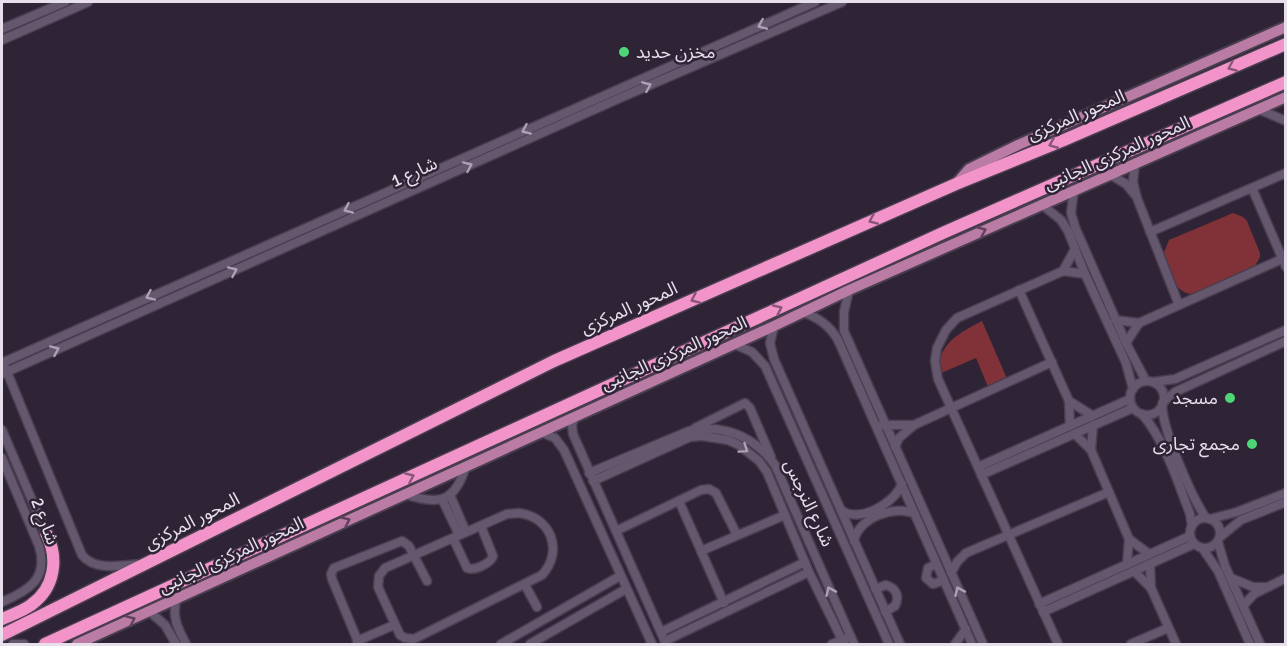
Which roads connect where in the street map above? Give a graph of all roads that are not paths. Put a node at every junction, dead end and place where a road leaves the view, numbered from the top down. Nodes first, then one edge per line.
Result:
1 (65, 2) edge
2 (88, 2) edge
3 (815, 2) edge
4 (842, 2) edge
5 (1286, 27) edge
6 (2, 29) edge
7 (2, 40) edge
8 (1286, 44) edge
9 (1286, 81) edge
10 (1286, 97) edge
11 (1258, 109) junction
12 (1286, 121) edge
13 (550, 124) junction
14 (1135, 163) junction
15 (1286, 173) edge
16 (1110, 174) junction
17 (956, 184) junction
18 (1252, 188) junction
19 (1074, 190) junction
20 (1137, 198) junction
21 (1041, 204) junction
22 (945, 232) junction
23 (1150, 232) junction
24 (951, 245) junction
25 (263, 246) junction
26 (1075, 249) junction
27 (267, 255) junction
28 (1284, 263) edge
29 (1063, 271) junction
30 (1085, 274) junction
31 (849, 290) junction
32 (1019, 290) junction
33 (1179, 305) junction
34 (802, 312) junction
35 (1115, 320) junction
36 (1139, 323) junction
37 (774, 326) junction
38 (1286, 330) edge
39 (1286, 341) edge
40 (1126, 343) junction
41 (734, 344) junction
42 (2, 362) edge
43 (1052, 362) junction
44 (4, 373) edge
45 (1150, 382) junction
46 (1133, 389) junction
47 (1069, 401) junction
48 (1132, 403) junction
49 (1163, 403) junction
50 (951, 408) junction
51 (1142, 414) junction
52 (575, 416) junction
53 (1093, 416) junction
54 (885, 423) junction
55 (914, 425) junction
56 (1093, 425) junction
57 (876, 427) junction
58 (2, 430) edge
59 (1072, 430) junction
60 (689, 431) junction
61 (541, 432) junction
62 (578, 446) junction
63 (895, 447) junction
64 (564, 450) junction
65 (1091, 450) junction
66 (2, 458) edge
67 (775, 465) junction
68 (466, 466) junction
69 (980, 471) junction
70 (591, 477) junction
71 (902, 484) junction
72 (1109, 492) junction
73 (1286, 493) edge
74 (405, 494) junction
75 (446, 497) junction
76 (679, 501) junction
77 (1286, 502) edge
78 (840, 509) junction
79 (915, 514) junction
80 (785, 515) junction
81 (1208, 518) junction
82 (481, 526) junction
83 (1192, 526) junction
84 (616, 531) junction
85 (46, 533) joint
86 (459, 535) junction
87 (737, 535) junction
88 (1008, 535) junction
89 (1129, 539) junction
90 (1219, 540) junction
91 (854, 541) junction
92 (1196, 543) junction
93 (701, 551) junction
94 (966, 553) junction
95 (413, 554) junction
96 (937, 557) junction
97 (1150, 559) junction
98 (805, 562) junction
99 (147, 564) junction
100 (1127, 564) junction
101 (1134, 571) junction
102 (809, 572) junction
103 (951, 573) junction
104 (620, 576) junction
105 (1230, 577) junction
106 (1286, 578) edge
107 (944, 580) junction
108 (427, 581) dead end
109 (525, 585) junction
110 (1265, 587) junction
111 (1151, 588) junction
112 (626, 589) junction
113 (875, 589) junction
114 (177, 598) junction
115 (2, 602) edge
116 (724, 603) junction
117 (1243, 606) junction
118 (537, 607) dead end
119 (1041, 608) junction
120 (150, 612) junction
121 (885, 612) junction
122 (2, 619) edge
123 (394, 625) junction
124 (1168, 628) junction
125 (966, 629) junction
126 (2, 634) edge
127 (176, 638) edge
128 (664, 639) edge
129 (406, 641) edge
130 (848, 641) edge
131 (358, 643) edge
132 (1249, 644) edge
133 (13, 645) edge
134 (24, 645) edge
135 (45, 645) edge
136 (77, 645) edge
137 (186, 645) edge
138 (501, 645) edge
139 (530, 645) edge
140 (652, 645) edge
141 (832, 645) edge
142 (889, 645) edge
143 (900, 645) edge
144 (955, 645) edge
145 (972, 645) edge
146 (983, 645) edge
147 (1058, 645) edge
148 (1131, 645) edge
149 (1176, 645) edge
150 (1260, 645) edge

1 - 6 street
2 - 7 street
3 -> 13 street, شارع 1
13 -> 4 street, شارع 1
5 - 17 main road
8 -> 17 highway, المحور المركزى
9 - 22 highway
10 - 11 main road, المحور المركزى الجانبى
11 - 12 street
11 - 14 main road, المحور المركزى الجانبى
13 -> 25 street, شارع 1
27 -> 13 street, شارع 1
14 - 16 main road, المحور المركزى الجانبى
14 - 20 street
15 - 18 street
16 - 19 main road, المحور المركزى الجانبى
16 - 20 street
17 -> 99 highway, المحور المركزى
18 - 23 street
18 - 28 street
19 - 21 main road, المحور المركزى الجانبى
19 - 35 street
20 - 23 street
24 -> 21 main road, المحور المركزى الجانبى
21 - 26 street
22 - 24 highway
135 -> 22 highway
23 - 33 street
24 - 31 main road, المحور المركزى الجانبى
25 - 27 street
25 -> 42 street, شارع 1
26 - 29 street
26 - 30 street
44 -> 27 street, شارع 1
28 - 33 street
29 - 30 street
29 - 32 street
30 - 46 street
31 - 34 main road, المحور المركزى الجانبى
31 - 54 street
32 - 43 street
32 - 50 street
33 - 36 street
34 - 37 main road, المحور المركزى الجانبى
34 - 57 street
35 - 36 street
35 - 40 street
36 - 40 street
37 - 41 main road, المحور المركزى الجانبى
37 - 78 street
38 - 45 street
39 - 49 street
40 - 45 street
41 - 52 main road, المحور المركزى الجانبى
41 - 142 street
42 - 44 street
43 - 47 street
43 - 50 street
44 - 99 street
45 - 46 street
45 - 49 street
46 - 48 street
47 - 53 street
47 - 59 street
48 - 51 street
48 - 53 street
48 - 56 street
49 - 51 street
49 - 81 street
50 - 55 street
50 - 69 street
51 - 83 street
52 - 61 main road, المحور المركزى الجانبى
52 - 62 street
53 - 59 street
54 - 55 street
54 - 57 street
54 - 63 street
55 - 63 street
56 - 59 street
56 - 65 street
57 - 71 street
58 - 85 street, شارع 2
59 - 65 street
59 - 69 street
60 - 67 street, شارع النرجس
60 - 67 street
60 - 70 street, شارع النرجس
61 - 64 street
61 - 68 main road, المحور المركزى الجانبى
62 - 64 street
62 - 70 street
63 - 96 street
64 - 104 street
65 - 72 street
66 - 115 street, شارع 2
130 -> 67 street, شارع النرجس
68 - 74 main road, المحور المركزى الجانبى
68 - 75 street
69 - 88 street
70 -> 80 street, شارع النرجس
70 - 84 street
71 - 78 street
71 - 79 street
72 - 88 street
72 - 89 street
73 - 81 street
74 - 75 street
114 -> 74 main road, المحور المركزى الجانبى
75 - 86 street
76 - 84 street
76 - 87 street
76 - 93 street
77 - 90 street
78 - 91 street
79 - 91 street
79 - 96 street
80 - 87 street
80 - 98 street, شارع النرجس
81 - 83 street
81 - 90 street
82 - 86 street
82 - 86 street
82 - 109 street
83 - 92 street
84 - 128 street
85 - 122 highway
86 - 95 street
87 - 93 street
88 - 94 street
88 - 119 street
89 - 97 street
89 - 100 street
90 - 92 street
90 - 105 street
91 - 113 street
92 - 97 street
92 - 132 street
93 - 116 street
94 - 96 street
94 - 103 street
95 - 108 street
95 - 123 street
95 - 131 street
96 - 103 street
96 - 107 street
96 - 107 street
97 - 100 street
97 - 101 street
97 - 111 street
98 - 102 street, شارع النرجس
98 - 116 street
99 - 126 highway, المحور المركزى
100 - 119 street
101 - 111 street
101 - 119 street
102 - 128 street
102 - 130 street, شارع النرجس
146 -> 103 street
104 - 112 street
104 - 138 street
105 - 110 street
105 - 117 street
106 - 110 street
107 - 125 street
109 - 118 street
109 - 129 street
110 - 117 street
111 - 124 street
112 - 139 street
112 - 140 street
113 - 121 street
113 - 121 street
114 - 120 main road, المحور المركزى الجانبى
114 - 127 street
116 - 128 street
117 - 150 street
119 - 147 street
120 - 127 street
136 -> 120 main road, المحور المركزى الجانبى
121 - 143 street
123 - 129 street
123 - 131 street
124 - 148 street
124 - 149 street
125 - 144 street
125 - 145 street
127 - 137 street
130 - 141 street
133 - 134 street

